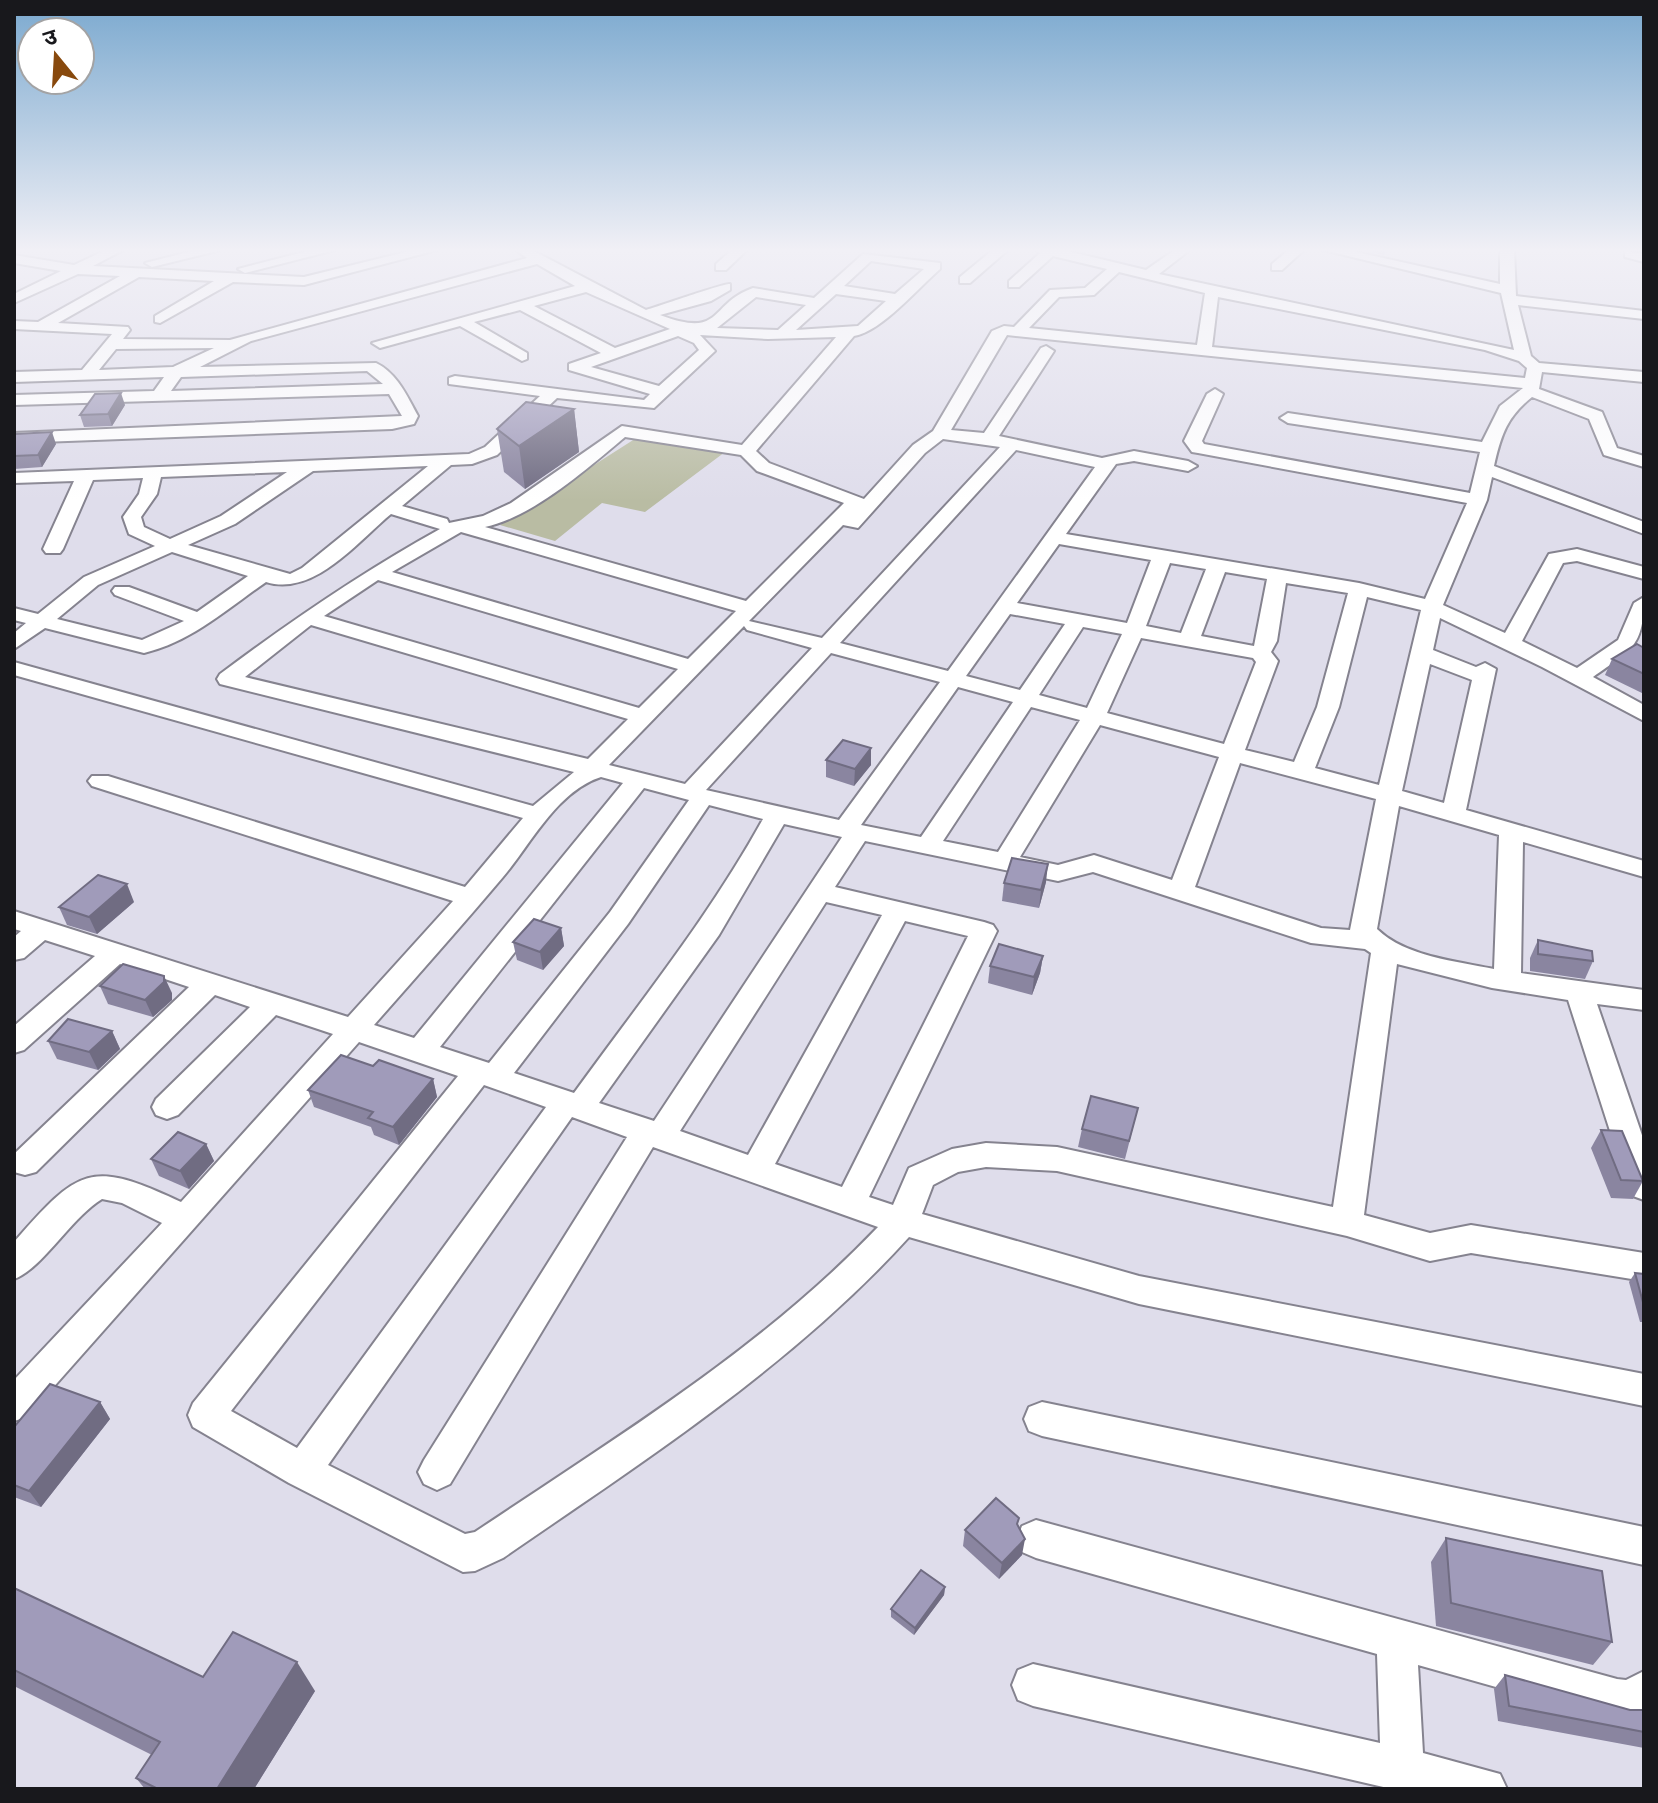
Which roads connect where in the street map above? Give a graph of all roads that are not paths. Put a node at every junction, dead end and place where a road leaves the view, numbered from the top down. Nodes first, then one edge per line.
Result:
1 (121, 333) edge
2 (258, 333) edge
3 (417, 333) edge
4 (483, 333) edge
5 (575, 333) edge
6 (678, 333) edge
7 (691, 333) edge
8 (848, 333) edge
9 (999, 333) edge
10 (1045, 333) edge
11 (1206, 333) edge
12 (1423, 333) edge
13 (1519, 333) edge
14 (233, 343) junction
15 (380, 343) dead end
16 (112, 344) junction
17 (1204, 346) junction
18 (1248, 347) dead end
19 (1046, 351) dead end
20 (613, 353) junction
21 (522, 356) dead end
22 (176, 372) junction
23 (86, 375) junction
24 (1531, 375) junction
25 (14, 377) edge
26 (1644, 377) edge
27 (455, 381) dead end
28 (394, 389) junction
29 (661, 392) junction
30 (260, 393) junction
31 (553, 393) junction
32 (1215, 394) dead end
33 (159, 396) junction
34 (14, 400) edge
35 (1288, 418) dead end
36 (940, 434) junction
37 (69, 437) junction
38 (14, 438) edge
39 (989, 439) junction
40 (1013, 443) junction
41 (241, 449) junction
42 (746, 451) junction
43 (1486, 458) junction
44 (445, 461) junction
45 (1644, 462) edge
46 (1107, 464) junction
47 (308, 466) junction
48 (1188, 466) dead end
49 (154, 472) junction
50 (86, 475) junction
51 (14, 478) edge
52 (1478, 500) junction
53 (387, 507) junction
54 (440, 523) dead end
55 (464, 527) junction
56 (1644, 528) edge
57 (1054, 538) junction
58 (169, 545) junction
59 (53, 549) dead end
60 (1162, 558) junction
61 (1217, 567) junction
62 (375, 573) junction
63 (1644, 573) edge
64 (263, 575) junction
65 (1277, 577) junction
66 (1359, 589) junction
67 (122, 591) dead end
68 (1644, 603) edge
69 (1005, 607) junction
70 (1432, 607) junction
71 (14, 614) edge
72 (752, 617) junction
73 (308, 618) junction
74 (200, 620) junction
75 (1078, 620) junction
76 (38, 621) junction
77 (1134, 630) junction
78 (1189, 640) junction
79 (14, 643) edge
80 (1510, 643) junction
81 (829, 646) junction
82 (1636, 646) edge
83 (1260, 653) junction
84 (1424, 654) junction
85 (693, 667) junction
86 (14, 668) edge
87 (1578, 678) junction
88 (954, 679) junction
89 (1024, 698) junction
90 (1644, 714) edge
91 (1094, 716) junction
92 (644, 717) junction
93 (1231, 753) junction
94 (600, 770) junction
95 (1302, 772) junction
96 (638, 780) junction
97 (100, 781) dead end
98 (697, 795) junction
99 (1389, 795) junction
100 (539, 815) junction
101 (777, 815) junction
102 (1453, 815) junction
103 (851, 831) junction
104 (1511, 832) junction
105 (927, 847) junction
106 (1004, 863) junction
107 (1644, 869) edge
108 (820, 892) junction
109 (1180, 892) junction
110 (468, 897) junction
111 (897, 912) junction
112 (27, 924) edge
113 (1376, 945) junction
114 (14, 951) edge
115 (116, 953) junction
116 (1507, 980) junction
117 (210, 983) junction
118 (1579, 991) junction
119 (1644, 1000) edge
120 (271, 1003) junction
121 (352, 1028) junction
122 (14, 1042) edge
123 (420, 1051) junction
124 (487, 1073) junction
125 (573, 1104) junction
126 (167, 1107) dead end
127 (654, 1134) junction
128 (25, 1163) dead end
129 (755, 1171) junction
130 (1644, 1187) edge
131 (849, 1205) junction
132 (186, 1219) junction
133 (903, 1222) junction
134 (1347, 1223) junction
135 (14, 1265) edge
136 (1644, 1267) edge
137 (1644, 1390) edge
138 (14, 1405) edge
139 (1042, 1419) dead end
140 (302, 1471) junction
141 (437, 1472) dead end
142 (1036, 1539) dead end
143 (1644, 1546) edge
144 (1397, 1639) junction
145 (1033, 1685) dead end
146 (1644, 1692) edge
147 (1402, 1771) junction
148 (1485, 1789) edge

1 - 16 street
2 - 14 street
3 - 15 street
4 - 21 street
5 - 20 street
6 - 20 street
7 - 29 street
8 - 42 street
9 - 36 street
10 - 17 street
11 - 17 street
12 - 24 street
13 - 24 street
14 - 16 street
14 - 22 street
16 - 23 street
17 - 18 street
17 - 24 street
19 - 39 street
20 - 29 street
22 - 23 street
22 - 28 street
22 - 33 street
23 - 25 street
24 - 26 street
24 - 43 street
24 - 45 street
27 - 31 street
28 - 30 street
28 - 41 street
29 - 31 street
30 - 33 street
30 - 41 street
31 - 44 street
32 - 52 street
33 - 37 street
34 - 37 street
35 - 43 street
36 - 39 street
36 - 72 street
37 - 38 street
37 - 41 street
37 - 50 street
37 - 51 street
39 - 40 street
40 - 46 street
40 - 81 street
41 - 47 street
41 - 49 street
42 - 55 street
42 - 72 street
43 - 52 street
43 - 56 street
44 - 47 street
44 - 53 street
46 - 48 street
46 - 57 street
47 - 58 street
49 - 50 street
49 - 58 street
50 - 59 street
52 - 70 street
53 - 54 street
53 - 64 street
55 - 62 street
55 - 72 street
57 - 60 street
57 - 69 street
58 - 64 street
58 - 76 street
60 - 61 street
60 - 77 street
61 - 65 street
61 - 78 street
62 - 73 street
62 - 85 street
63 - 80 street
64 - 74 street
65 - 66 street
65 - 83 street
66 - 70 street
66 - 95 street
67 - 74 street
68 - 82 street
69 - 75 street
69 - 88 street
70 - 80 street
70 - 84 street
71 - 76 street
72 - 81 street
72 - 85 street
72 - 94 street
73 - 92 street
73 - 92 street
74 - 76 street
75 - 77 street
75 - 89 street
76 - 79 street
77 - 78 street
77 - 91 street
78 - 83 street
80 - 87 street
81 - 88 street
81 - 98 street
82 - 87 street
83 - 93 street
84 - 99 street
84 - 102 street
85 - 92 street
86 - 100 street
87 - 90 street
88 - 89 street
88 - 103 street
89 - 91 street
89 - 105 street
91 - 93 street
91 - 106 street
93 - 95 street
93 - 109 street
94 - 96 street
94 - 100 street
95 - 99 street
96 - 98 street
96 - 123 street
97 - 110 street
98 - 101 street
98 - 124 street
99 - 102 street
99 - 113 street
100 - 110 street
101 - 103 street
101 - 125 street
102 - 104 street
103 - 105 street
103 - 108 street
104 - 107 street
104 - 116 street
105 - 106 street
106 - 109 street
108 - 111 street
108 - 127 street
109 - 113 street
110 - 121 street
111 - 129 street
111 - 131 street
112 - 114 street
112 - 115 street
113 - 116 street
113 - 134 street
115 - 117 street
115 - 122 street
116 - 118 street
117 - 120 street
117 - 128 street
118 - 119 street
118 - 130 street
120 - 121 street
120 - 126 street
121 - 123 street
121 - 132 street
123 - 124 street
124 - 125 street
124 - 140 street
125 - 127 street
125 - 140 street
127 - 129 street
127 - 141 street
129 - 131 street
131 - 133 street
132 - 135 street
132 - 138 street
133 - 134 street
133 - 137 street
133 - 140 street
134 - 136 street
139 - 143 street
142 - 144 street
144 - 146 street
144 - 147 street
145 - 147 street
147 - 148 street

